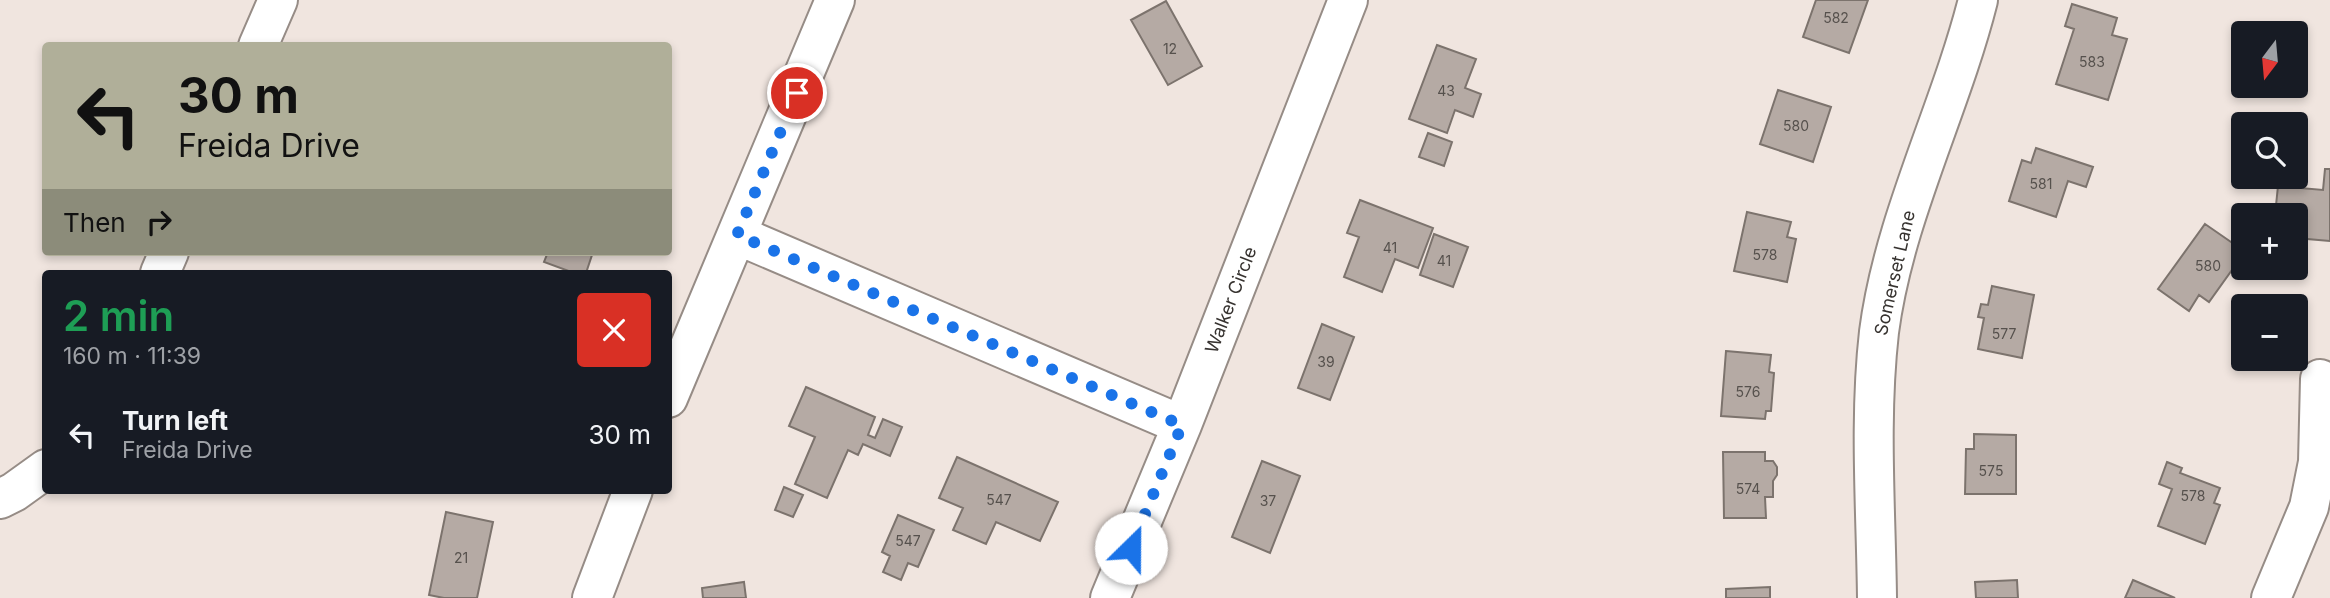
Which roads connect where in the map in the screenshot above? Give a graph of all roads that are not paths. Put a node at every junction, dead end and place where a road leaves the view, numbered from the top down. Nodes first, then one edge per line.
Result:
1 (278, 0) edge
2 (835, 0) edge
3 (1348, 0) edge
4 (1978, 0) edge
5 (260, 42) edge
6 (737, 235) junction
7 (2320, 379) dead end
8 (672, 389) edge
9 (1182, 425) junction
10 (42, 472) edge
11 (631, 494) edge
12 (0, 499) edge
13 (592, 598) edge
14 (1110, 598) edge
15 (1877, 598) edge
16 (2271, 598) edge

1 - 5 street
2 - 6 street
3 - 9 street, Walker Circle
4 - 15 street, Somerset Lane
6 - 8 street
6 - 9 street
7 - 16 street
9 - 14 street, Walker Circle
10 - 12 street
11 - 13 street

